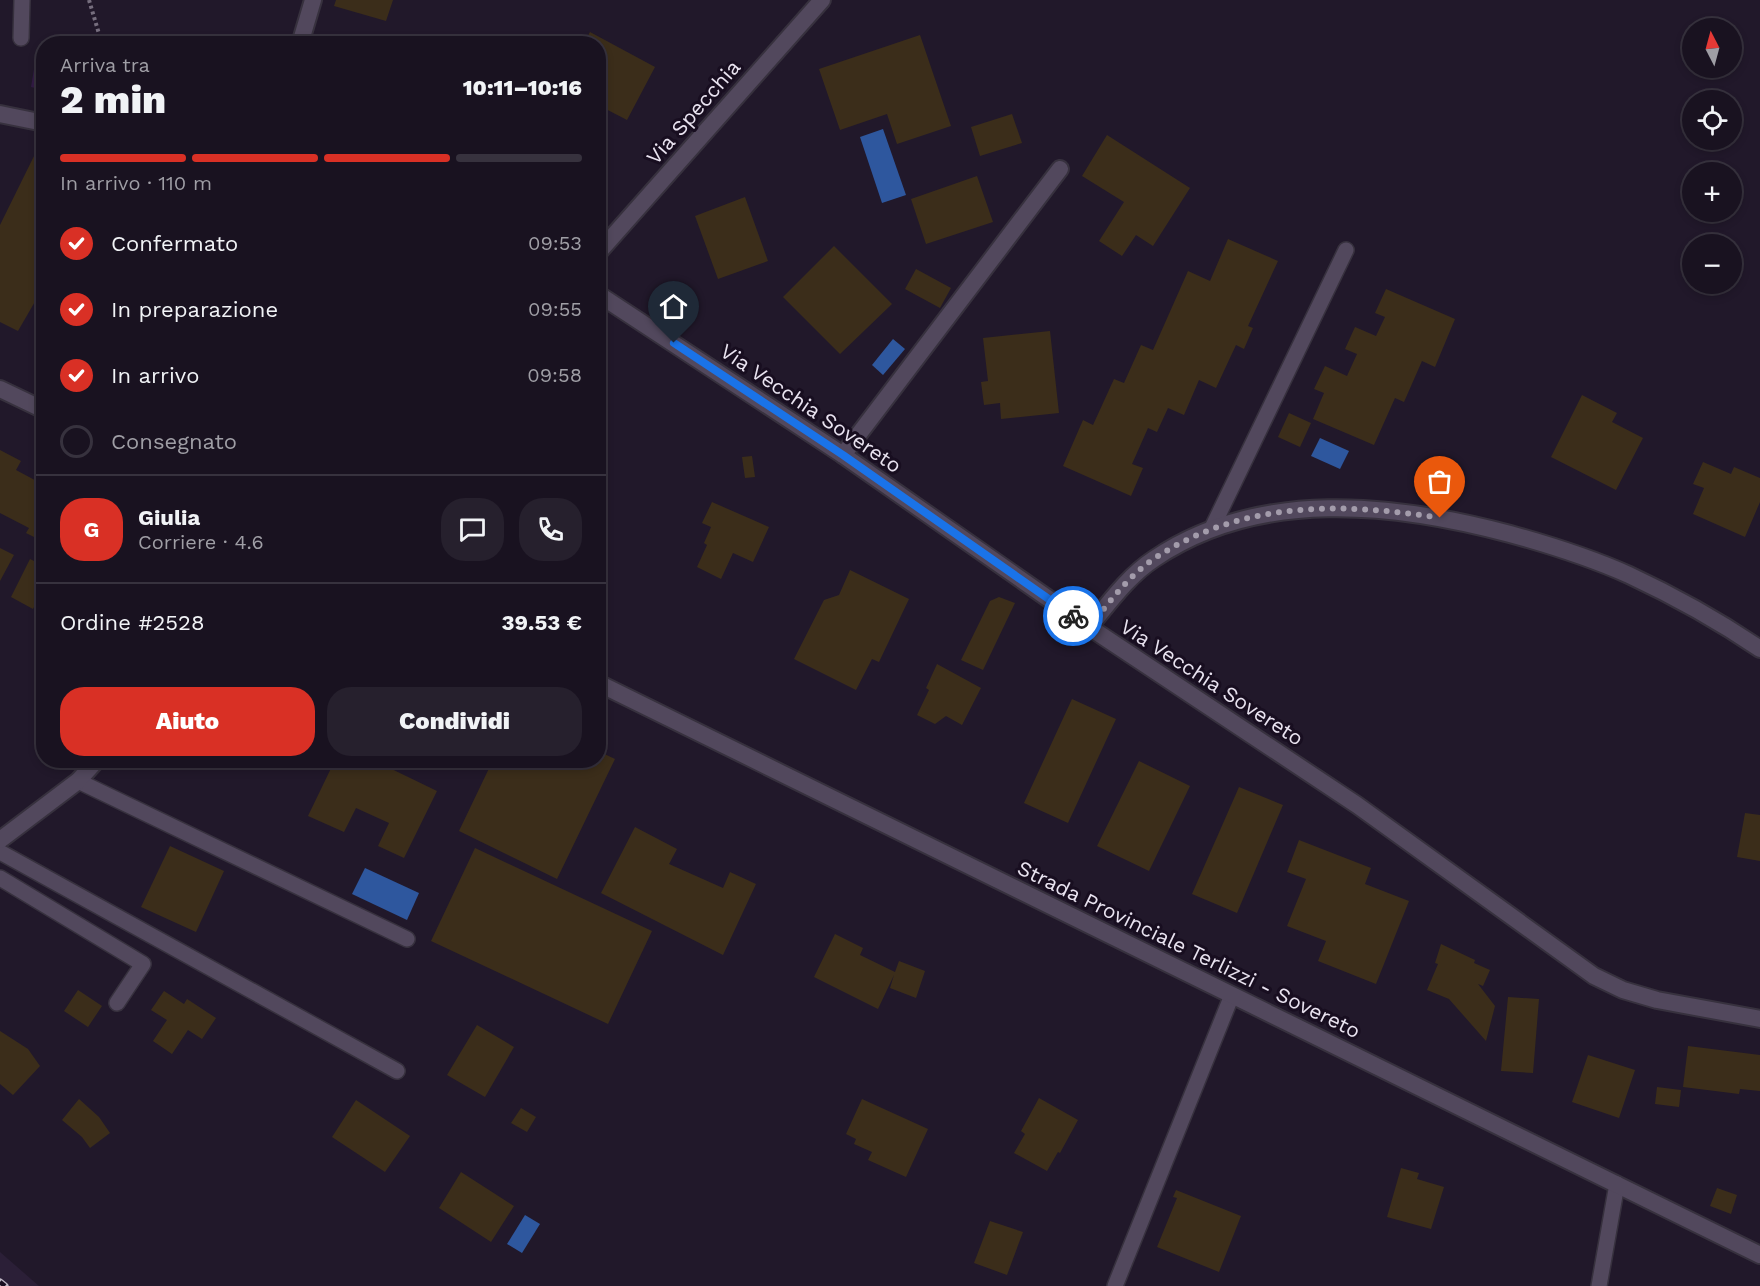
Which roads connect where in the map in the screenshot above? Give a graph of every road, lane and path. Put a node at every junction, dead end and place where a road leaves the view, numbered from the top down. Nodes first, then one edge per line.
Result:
1 (22, 0) edge
2 (89, 0) edge
3 (313, 0) edge
4 (822, 0) edge
5 (100, 36) edge
6 (302, 36) edge
7 (21, 38) dead end
8 (0, 114) edge
9 (36, 121) edge
10 (1060, 169) dead end
11 (606, 244) edge
12 (1346, 250) dead end
13 (606, 299) edge
14 (0, 389) edge
15 (36, 406) edge
16 (843, 455) junction
17 (1212, 528) junction
18 (1089, 627) junction
19 (1760, 649) edge
20 (606, 687) edge
21 (90, 768) edge
22 (78, 781) junction
23 (0, 840) edge
24 (0, 852) edge
25 (0, 878) edge
26 (407, 939) dead end
27 (1232, 995) junction
28 (117, 1003) dead end
29 (1760, 1019) edge
30 (397, 1071) dead end
31 (1617, 1184) junction
32 (1760, 1255) edge
33 (1115, 1286) edge
34 (1599, 1286) edge

1 - 7 lane
2 - 5 path
3 - 6 street
4 - 11 street, Via Specchia
8 - 9 street
10 - 16 street
12 - 17 lane
13 - 16 street, Via Vecchia Sovereto
14 - 15 street
16 - 18 street, Via Vecchia Sovereto
17 - 18 street
17 - 19 street
18 - 29 street, Via Vecchia Sovereto
20 - 27 street, Strada Provinciale Terlizzi - Sovereto
21 - 22 street
22 - 23 street
22 - 26 lane
24 - 30 lane
25 - 28 lane
27 - 31 street, Strada Provinciale Terlizzi - Sovereto
27 - 33 lane
31 - 32 street, Strada Provinciale Terlizzi - Sovereto
31 - 34 lane

